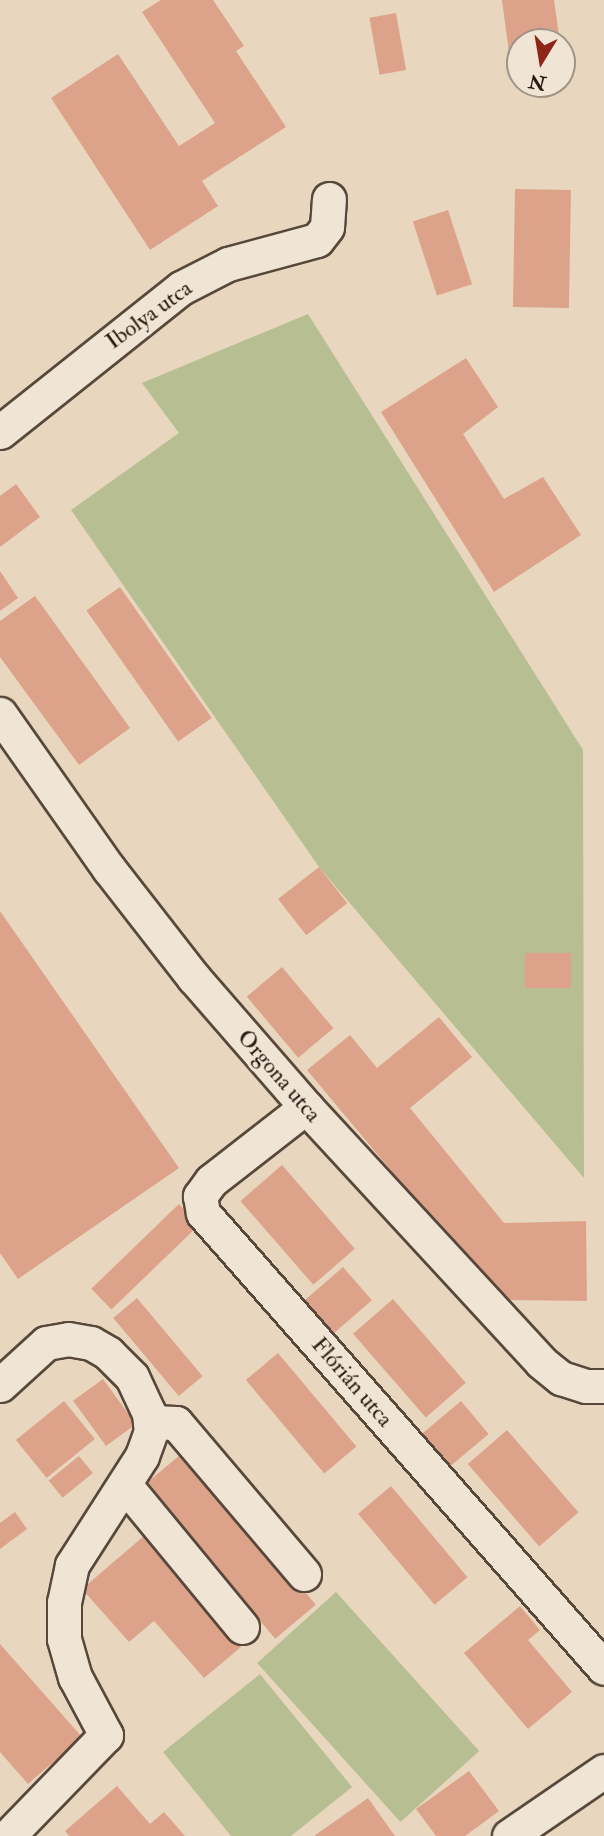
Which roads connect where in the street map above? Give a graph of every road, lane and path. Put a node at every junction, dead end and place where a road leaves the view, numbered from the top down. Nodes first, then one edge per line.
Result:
1 (330, 199) dead end
2 (0, 432) edge
3 (0, 714) edge
4 (306, 1107) junction
5 (0, 1385) edge
6 (604, 1386) edge
7 (150, 1422) junction
8 (125, 1485) junction
9 (304, 1574) dead end
10 (243, 1627) dead end
11 (604, 1668) edge
12 (604, 1771) edge
13 (9, 1828) edge
14 (509, 1836) edge

1 - 2 street, Ibolya utca
3 - 4 street, Orgona utca
4 - 6 street, Orgona utca
4 - 11 street, Flórián utca
5 - 7 street
7 - 8 street
7 - 9 street
8 - 10 street
8 - 13 street
12 - 14 street

